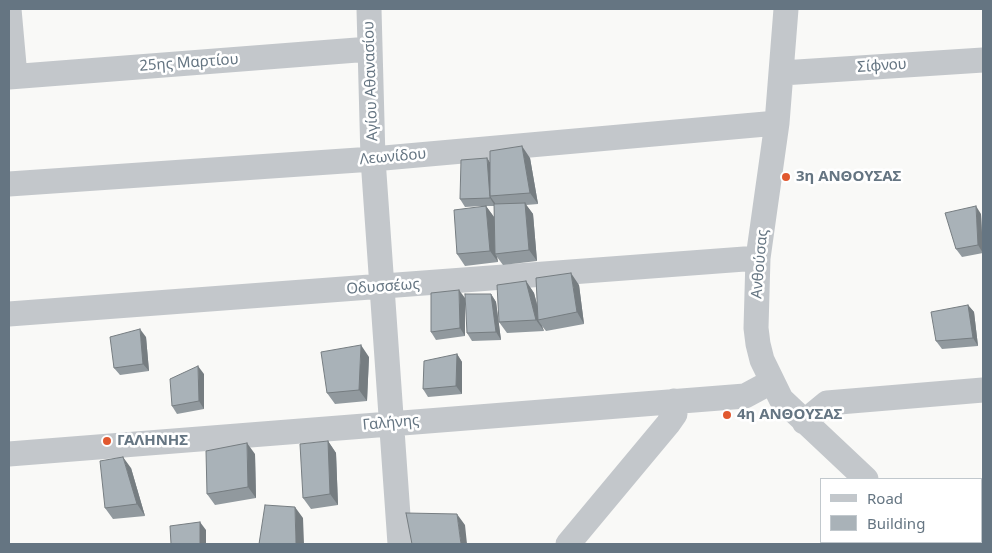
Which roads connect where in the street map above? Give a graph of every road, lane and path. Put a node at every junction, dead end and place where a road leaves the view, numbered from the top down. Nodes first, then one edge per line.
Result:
1 (9, 9) edge
2 (369, 9) edge
3 (786, 9) edge
4 (370, 49) junction
5 (983, 60) edge
6 (782, 73) junction
7 (12, 77) edge
8 (777, 123) junction
9 (373, 159) junction
10 (9, 184) edge
11 (758, 258) junction
12 (382, 288) junction
13 (9, 314) edge
14 (771, 382) junction
15 (983, 390) edge
16 (674, 401) junction
17 (804, 422) junction
18 (392, 423) junction
19 (9, 454) edge
20 (865, 478) edge
21 (400, 544) edge
22 (568, 544) edge

1 - 7 street
2 - 4 street, Αγίου Αθανασίου
3 - 6 street, Ανθούσας
4 - 7 street, 25ης Μαρτίου
4 - 9 street, Αγίου Αθανασίου
5 - 6 street, Σίφνου
6 - 8 street, Ανθούσας
8 - 9 street, Λεωνίδου
8 - 11 street, Ανθούσας
9 - 10 street, Λεωνίδου
9 - 12 street, Αγίου Αθανασίου
11 - 12 street, Οδυσσέως
11 - 14 street, Ανθούσας
12 - 13 street, Οδυσσέως
12 - 18 street, Αγίου Αθανασίου
14 - 16 street, Γαλήνης
14 - 17 street, Ανθούσας
15 - 17 street
16 - 18 street, Γαλήνης
16 - 22 street
17 - 20 street, Ανθούσας
18 - 19 street, Γαλήνης
18 - 21 street, Αγίου Αθανασίου

